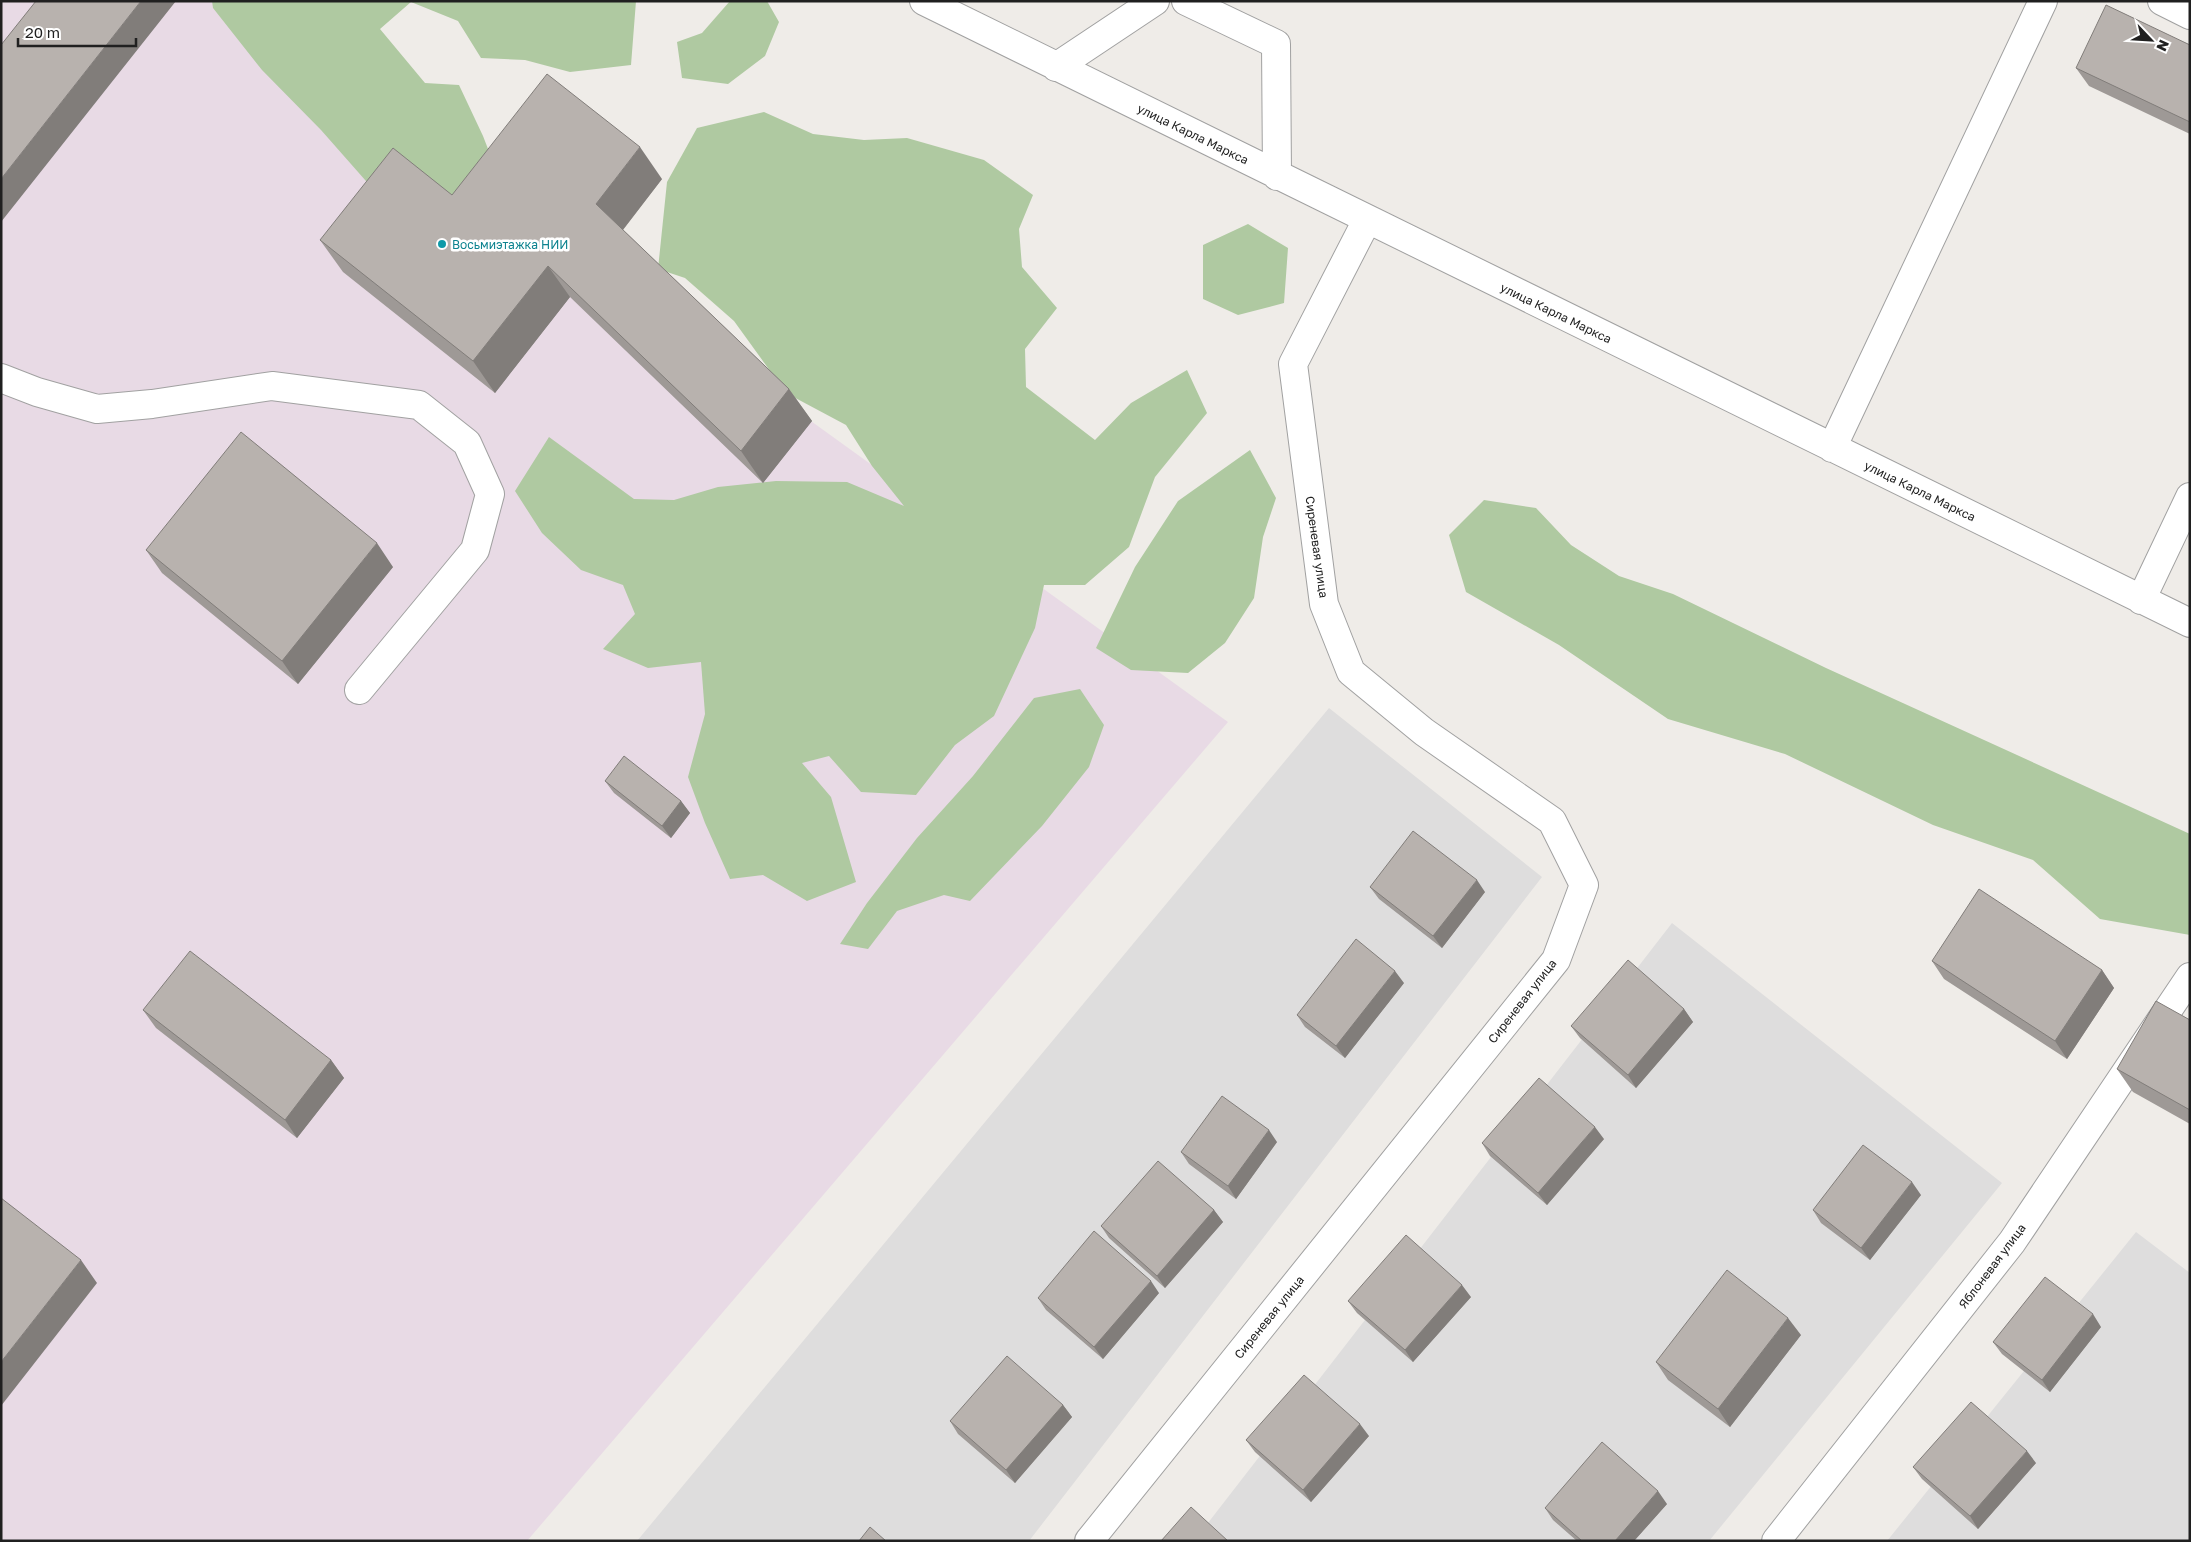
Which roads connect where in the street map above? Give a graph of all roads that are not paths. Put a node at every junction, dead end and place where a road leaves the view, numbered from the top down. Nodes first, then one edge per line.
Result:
1 (924, 1) edge
2 (1155, 1) edge
3 (1186, 1) edge
4 (2043, 1) edge
5 (2162, 1) edge
6 (2190, 15) edge
7 (1056, 67) junction
8 (1276, 176) junction
9 (1367, 220) junction
10 (1, 378) edge
11 (1832, 448) junction
12 (2190, 497) edge
13 (2141, 600) junction
14 (2190, 623) edge
15 (359, 690) dead end
16 (2190, 977) edge
17 (1089, 1541) edge
18 (1776, 1541) edge

1 - 7 street, улица Карла Маркса
2 - 7 street
3 - 8 street
4 - 11 street
5 - 6 street
7 - 8 street, улица Карла Маркса
8 - 9 street, улица Карла Маркса
9 - 11 street, улица Карла Маркса
9 - 17 street, Сиреневая улица
10 - 15 street
11 - 13 street, улица Карла Маркса
12 - 13 street
13 - 14 street, улица Карла Маркса
16 - 18 street, Яблоневая улица

